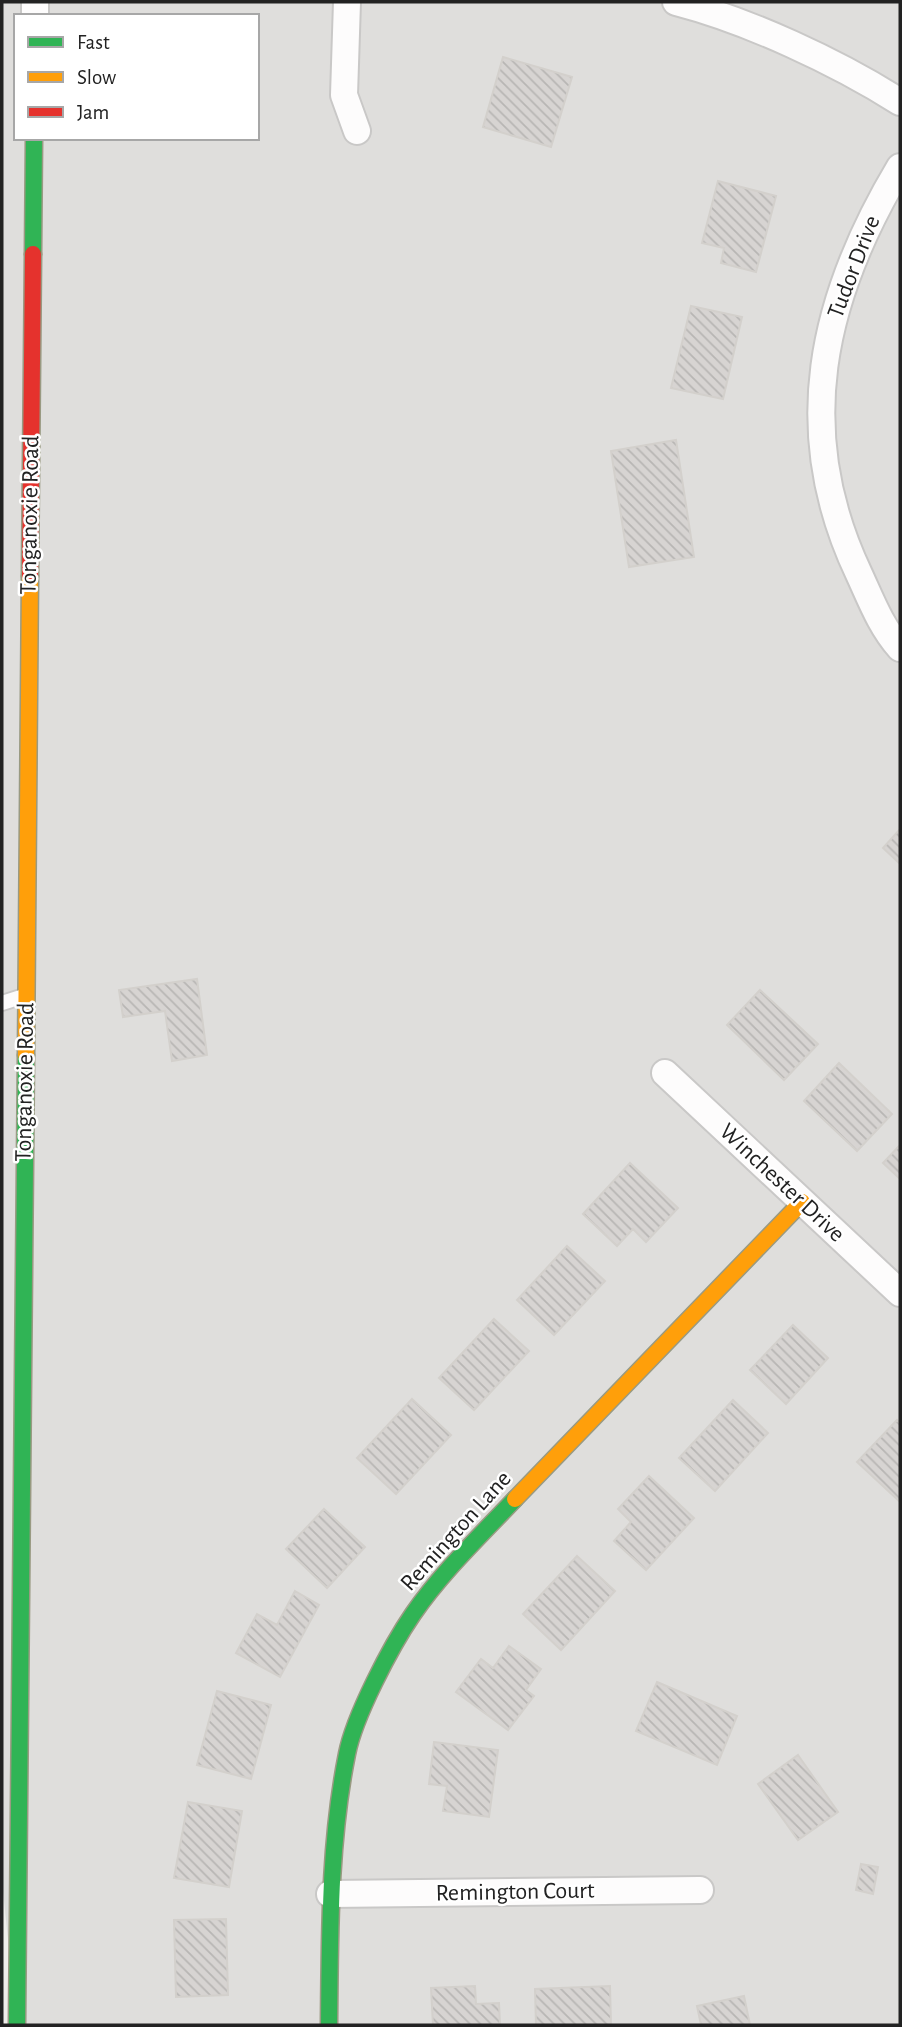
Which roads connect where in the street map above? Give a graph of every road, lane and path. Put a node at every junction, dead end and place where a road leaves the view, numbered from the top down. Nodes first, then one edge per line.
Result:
1 (347, 2) edge
2 (676, 2) edge
3 (900, 102) edge
4 (356, 131) dead end
5 (34, 140) edge
6 (900, 167) edge
7 (900, 648) edge
8 (26, 996) junction
9 (2, 1003) edge
10 (665, 1073) dead end
11 (802, 1202) junction
12 (900, 1293) edge
13 (9, 1808) edge
14 (701, 1890) dead end
15 (330, 1894) junction
16 (17, 2025) edge
17 (329, 2025) edge

1 - 4 street
2 - 3 street
5 - 8 street, Tonganoxie Road
6 - 7 street, Tudor Drive
8 - 9 lane
8 - 13 street, Tonganoxie Road
10 - 11 street, Winchester Drive
11 - 12 street, Winchester Drive
11 - 15 street, Remington Lane
13 - 16 street, Tonganoxie Road
14 - 15 street, Remington Court
15 - 17 street, Remington Lane

